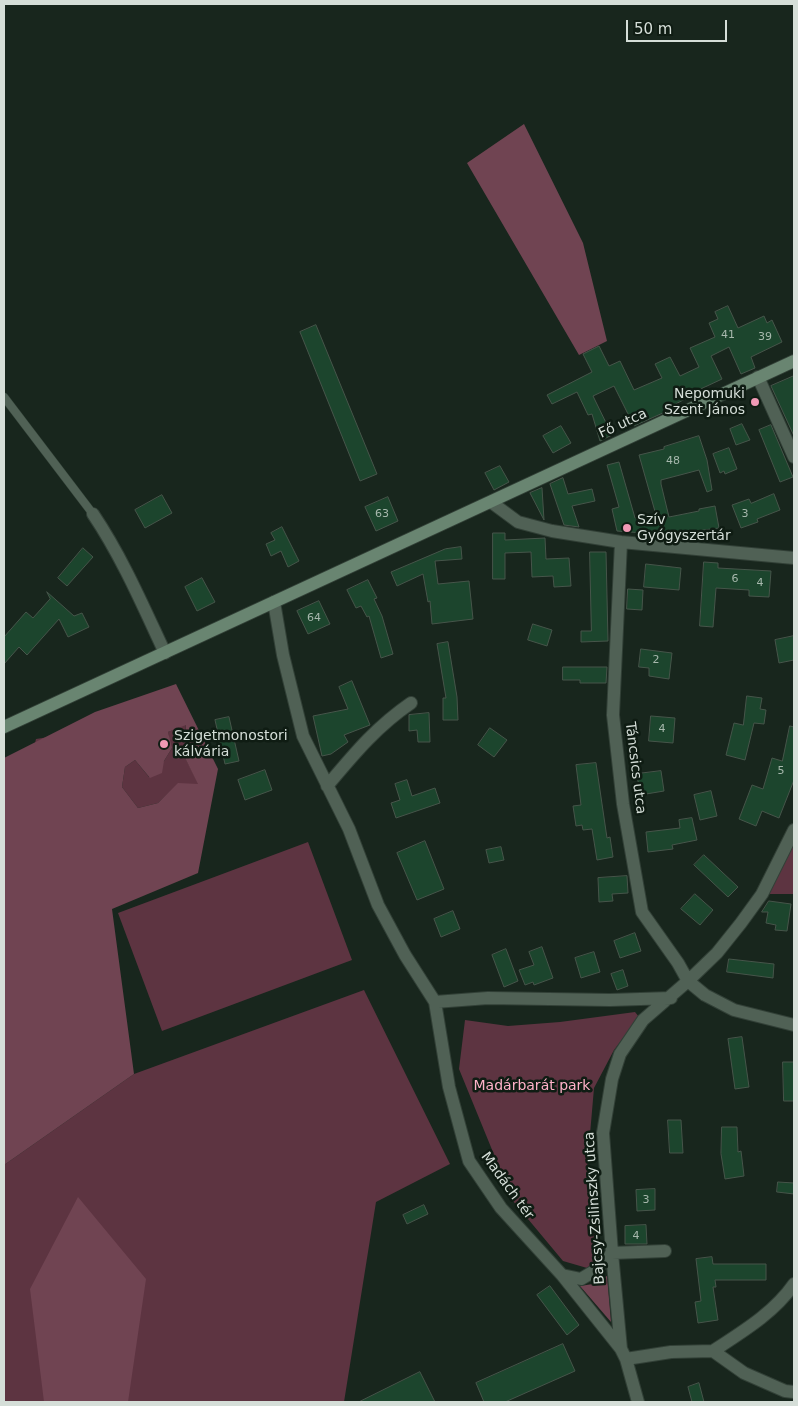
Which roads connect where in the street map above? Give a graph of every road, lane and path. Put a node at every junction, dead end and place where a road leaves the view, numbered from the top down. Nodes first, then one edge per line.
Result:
1 (794, 361) edge
2 (758, 377) junction
3 (4, 397) edge
4 (794, 457) edge
5 (491, 502) junction
6 (92, 514) joint
7 (621, 542) junction
8 (794, 558) edge
9 (274, 602) junction
10 (165, 653) junction
11 (411, 703) dead end
12 (4, 727) edge
13 (327, 786) junction
14 (794, 830) edge
15 (688, 981) junction
16 (671, 998) junction
17 (435, 1002) junction
18 (794, 1025) edge
19 (665, 1250) dead end
20 (612, 1253) junction
21 (562, 1275) junction
22 (794, 1284) edge
23 (713, 1351) junction
24 (623, 1354) junction
25 (794, 1392) edge
26 (638, 1402) edge

1 - 2 main road, Fő utca
2 - 4 street
2 - 5 main road, Fő utca
3 - 6 lane
5 - 7 street
5 - 9 main road, Fő utca
6 - 10 street
7 - 8 street
7 - 15 street, Táncsics utca
9 - 10 main road, Fő utca
9 - 13 street
10 - 12 main road, Fő utca
11 - 13 street
13 - 17 street
14 - 15 street, Bajcsy-Zsilinszky utca
15 - 16 street, Bajcsy-Zsilinszky utca
15 - 18 street
16 - 17 street
16 - 20 street, Bajcsy-Zsilinszky utca
17 - 21 street, Madách tér
19 - 20 street
20 - 21 street
20 - 24 street, Bajcsy-Zsilinszky utca
21 - 24 street, Madách tér
22 - 23 street
23 - 24 street
23 - 25 street
24 - 26 street

